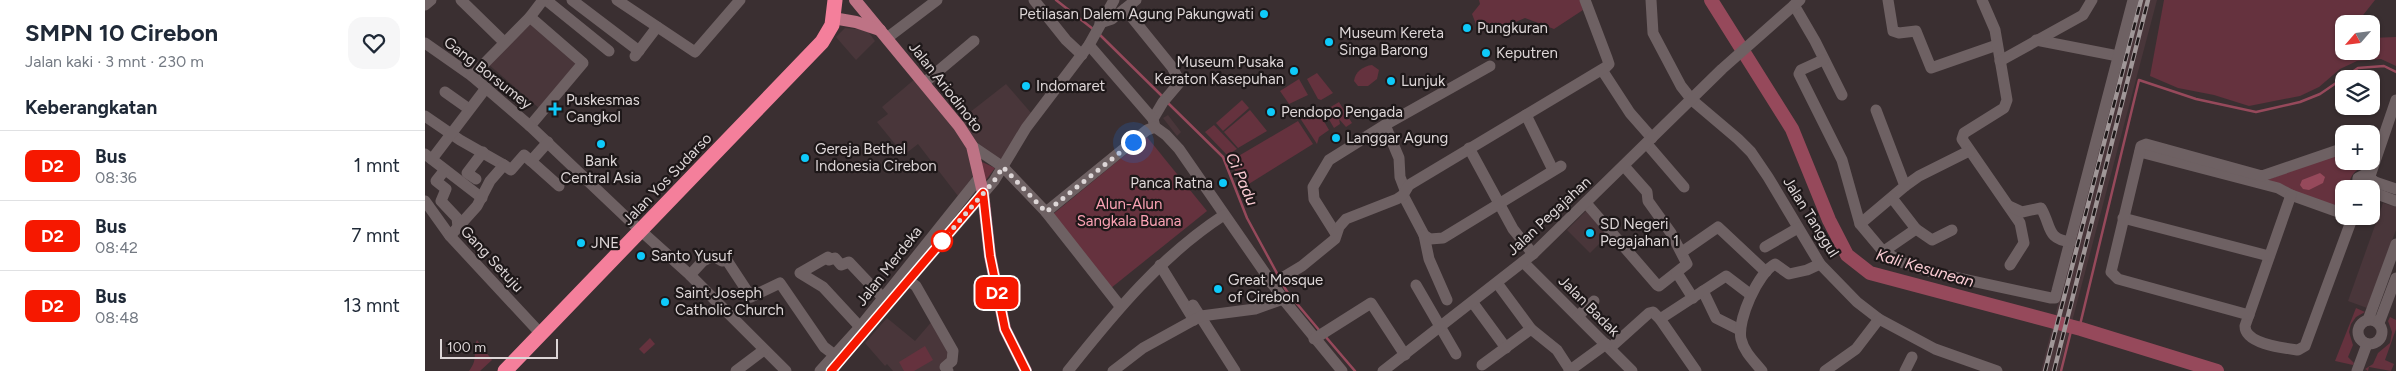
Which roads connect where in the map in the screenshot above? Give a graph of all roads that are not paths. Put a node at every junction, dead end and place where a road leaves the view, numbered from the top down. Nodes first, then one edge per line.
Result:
1 (431, 0) edge
2 (461, 0) edge
3 (545, 0) edge
4 (572, 0) edge
5 (617, 0) edge
6 (739, 0) edge
7 (835, 0) edge
8 (855, 0) edge
9 (937, 0) edge
10 (1034, 0) edge
11 (1136, 0) edge
12 (1585, 0) edge
13 (1651, 0) edge
14 (1889, 0) edge
15 (1982, 0) edge
16 (2092, 0) edge
17 (2133, 0) edge
18 (1112, 1) edge
19 (1797, 3) edge
20 (425, 5) edge
21 (1125, 9) junction
22 (530, 17) junction
23 (833, 18) junction
24 (1100, 24) junction
25 (657, 27) junction
26 (884, 34) junction
27 (2036, 40) junction
28 (974, 41) dead end
29 (425, 42) edge
30 (504, 42) junction
31 (1091, 42) junction
32 (1997, 45) junction
33 (609, 51) dead end
34 (1082, 55) junction
35 (2118, 56) junction
36 (1823, 60) junction
37 (2000, 61) junction
38 (1490, 66) dead end
39 (1602, 70) junction
40 (472, 76) junction
41 (924, 83) junction
42 (484, 90) junction
43 (445, 92) dead end
44 (1842, 95) dead end
45 (1692, 100) junction
46 (2396, 100) edge
47 (469, 109) junction
48 (1876, 110) dead end
49 (1526, 115) junction
50 (425, 116) edge
51 (1154, 123) junction
52 (1385, 125) junction
53 (531, 126) junction
54 (450, 133) junction
55 (2380, 134) edge
56 (1650, 141) junction
57 (548, 142) junction
58 (972, 146) junction
59 (1469, 148) junction
60 (1969, 151) junction
61 (2335, 151) edge
62 (483, 152) junction
63 (428, 156) edge
64 (531, 161) junction
65 (504, 165) junction
66 (1624, 166) junction
67 (1003, 167) junction
68 (444, 170) junction
69 (979, 178) junction
70 (475, 179) dead end
71 (2261, 180) junction
72 (2357, 180) edge
73 (2369, 180) edge
74 (559, 186) dead end
75 (1684, 186) dead end
76 (1905, 186) junction
77 (2380, 186) edge
78 (2396, 189) edge
79 (2380, 190) edge
80 (1404, 192) junction
81 (983, 193) junction
82 (2291, 195) junction
83 (482, 198) junction
84 (1892, 198) junction
85 (425, 201) edge
86 (2396, 201) edge
87 (1586, 203) junction
88 (1498, 204) junction
89 (2009, 206) junction
90 (2335, 211) edge
91 (1046, 212) junction
92 (1224, 215) junction
93 (2123, 218) junction
94 (1860, 224) junction
95 (2347, 225) edge
96 (1799, 228) junction
97 (1916, 229) junction
98 (642, 230) junction
99 (1952, 230) dead end
100 (454, 231) junction
101 (1336, 234) junction
102 (1424, 235) junction
103 (2071, 242) junction
104 (2396, 244) edge
105 (1765, 247) dead end
106 (1884, 251) junction
107 (1682, 252) junction
108 (1533, 254) junction
109 (2269, 256) junction
110 (1523, 262) junction
111 (1820, 264) junction
112 (1160, 265) junction
113 (2010, 265) dead end
114 (1766, 272) junction
115 (1677, 273) junction
116 (690, 275) junction
117 (2396, 278) edge
118 (909, 281) junction
119 (1275, 283) junction
120 (1497, 283) junction
121 (1416, 285) dead end
122 (1698, 294) junction
123 (1751, 295) junction
124 (1283, 300) junction
125 (1447, 300) dead end
126 (1593, 301) dead end
127 (1473, 303) junction
128 (882, 304) junction
129 (1193, 305) dead end
130 (1120, 306) junction
131 (2249, 315) junction
132 (1578, 316) junction
133 (1197, 318) junction
134 (1660, 319) junction
135 (1879, 320) junction
136 (2374, 322) junction
137 (860, 327) junction
138 (1441, 327) junction
139 (1531, 328) junction
140 (1740, 330) junction
141 (541, 334) junction
142 (1318, 336) junction
143 (2367, 344) junction
144 (1608, 346) junction
145 (1506, 348) junction
146 (764, 350) junction
147 (1456, 354) dead end
148 (1405, 355) junction
149 (1912, 357) dead end
150 (838, 358) junction
151 (1482, 365) dead end
152 (2358, 369) edge
153 (1828, 370) edge
154 (505, 371) edge
155 (736, 371) edge
156 (786, 371) edge
157 (820, 371) edge
158 (831, 371) edge
159 (948, 371) edge
160 (1026, 371) edge
161 (1068, 371) edge
162 (1113, 371) edge
163 (1235, 371) edge
164 (1342, 371) edge
165 (1383, 371) edge
166 (1569, 371) edge
167 (1632, 371) edge
168 (1696, 371) edge
169 (1762, 371) edge
170 (1905, 371) edge
171 (1997, 371) edge

1 - 20 street
2 - 30 street
3 - 22 street
3 - 33 street
4 - 25 street
5 - 25 street
6 - 25 street
7 - 23 highway, Jalan Yos Sudarso
8 - 26 main road, Jalan Ariodinoto
9 - 26 street
10 - 34 street
11 - 21 street
12 - 39 street
13 - 45 street, Jalan Tanggul
14 - 32 street
15 - 32 street
16 - 27 street
17 - 35 street
18 - 24 street, Jalan Merdeka
19 - 36 street
19 - 45 street, Jalan Pegajahan
21 - 24 street
21 - 51 street
22 - 30 street
22 - 53 street
23 - 26 main road
23 - 98 highway, Jalan Yos Sudarso
24 - 31 street, Jalan Merdeka
26 - 41 main road, Jalan Ariodinoto
27 - 35 street
27 - 37 street
28 - 41 street
29 - 40 street, Gang Borsumey
30 - 40 street
31 - 34 street, Jalan Merdeka
31 - 51 street
32 - 37 street
34 - 67 street, Jalan Merdeka
35 - 103 street
36 - 44 street
36 - 94 street
37 - 60 street
38 - 52 street
39 - 49 street
39 - 56 street
40 - 42 street, Gang Borsumey
41 - 58 main road, Jalan Ariodinoto
42 - 47 street
42 - 53 street, Gang Borsumey
43 - 47 street
45 - 56 street, Jalan Pegajahan
45 - 96 street, Jalan Tanggul
46 - 55 street
47 - 54 street
48 - 76 street
49 - 59 street
49 - 88 street
50 - 54 street
51 - 91 street
51 - 92 street
52 - 80 street
52 - 101 street
53 - 57 street, Gang Borsumey
54 - 62 street
54 - 63 street
56 - 66 street, Jalan Pegajahan
56 - 75 street
57 - 64 street
57 - 98 street, Gang Borsumey
58 - 67 street
58 - 69 main road, Jalan Ariodinoto
59 - 80 street
59 - 88 street
60 - 76 street
60 - 89 street
61 - 71 street
62 - 65 street
62 - 70 street
63 - 68 street
64 - 65 street
64 - 74 street
65 - 83 street
66 - 87 street, Jalan Pegajahan
66 - 107 street
67 - 81 street, Jalan Merdeka
67 - 91 street
68 - 83 street
68 - 100 street
69 - 81 main road, Jalan Ariodinoto
69 - 128 street, Jalan Merdeka
71 - 82 street
71 - 93 street
72 - 73 street
76 - 84 street
77 - 78 street
79 - 86 street
80 - 101 street
80 - 102 street
81 - 118 street, Jalan Merdeka
81 - 160 main road, Jalan Ariodinoto
82 - 90 street
82 - 109 street
83 - 100 street
84 - 94 street
84 - 97 street
85 - 100 street, Gang Setuju
87 - 108 street, Jalan Pegajahan
87 - 115 street
88 - 102 street
88 - 108 street
89 - 103 street
89 - 113 street
91 - 130 street
92 - 112 street
92 - 119 street
93 - 109 street
93 - 131 street
94 - 106 street
95 - 131 street
96 - 105 street
96 - 111 street, Jalan Tanggul
97 - 99 street
97 - 106 street
98 - 116 street, Gang Borsumey
98 - 141 highway, Jalan Yos Sudarso
100 - 141 street, Gang Setuju
101 - 119 street
102 - 125 street
103 - 106 street
104 - 136 street
107 - 114 street
107 - 115 street
108 - 110 street, Jalan Pegajahan
109 - 131 street
110 - 120 street, Jalan Pegajahan
110 - 132 street, Jalan Badak
111 - 114 street
111 - 135 street, Jalan Tanggul
112 - 130 street
112 - 133 street
114 - 123 street
115 - 122 street
116 - 146 street, Gang Borsumey
116 - 150 street
117 - 136 street
118 - 128 street, Jalan Merdeka
118 - 159 street
119 - 124 street
120 - 127 street, Jalan Pegajahan
120 - 139 street
121 - 138 street
122 - 123 street
122 - 134 street
122 - 140 street
123 - 140 street
124 - 133 street
124 - 142 street
126 - 132 street
127 - 138 street, Jalan Pegajahan
127 - 145 street
128 - 137 street, Jalan Merdeka
128 - 137 street
128 - 150 street, Jalan Merdeka
129 - 133 street
130 - 161 street
132 - 144 street, Jalan Badak
133 - 162 street
133 - 163 street
134 - 144 street
134 - 168 street
135 - 153 street
135 - 171 street, Jalan Tanggul
136 - 143 street
136 - 143 street
137 - 150 street, Jalan Merdeka
138 - 147 street
138 - 148 street, Jalan Pegajahan
139 - 145 street
139 - 166 street
140 - 169 street
141 - 154 highway, Jalan Yos Sudarso
142 - 148 street
142 - 164 street
143 - 152 street
144 - 166 street
144 - 167 street, Jalan Badak
145 - 151 street
146 - 155 street
146 - 156 street, Gang Borsumey
148 - 165 street, Jalan Pegajahan
149 - 170 street
150 - 157 street, Jalan Merdeka
150 - 158 street, Jalan Merdeka

